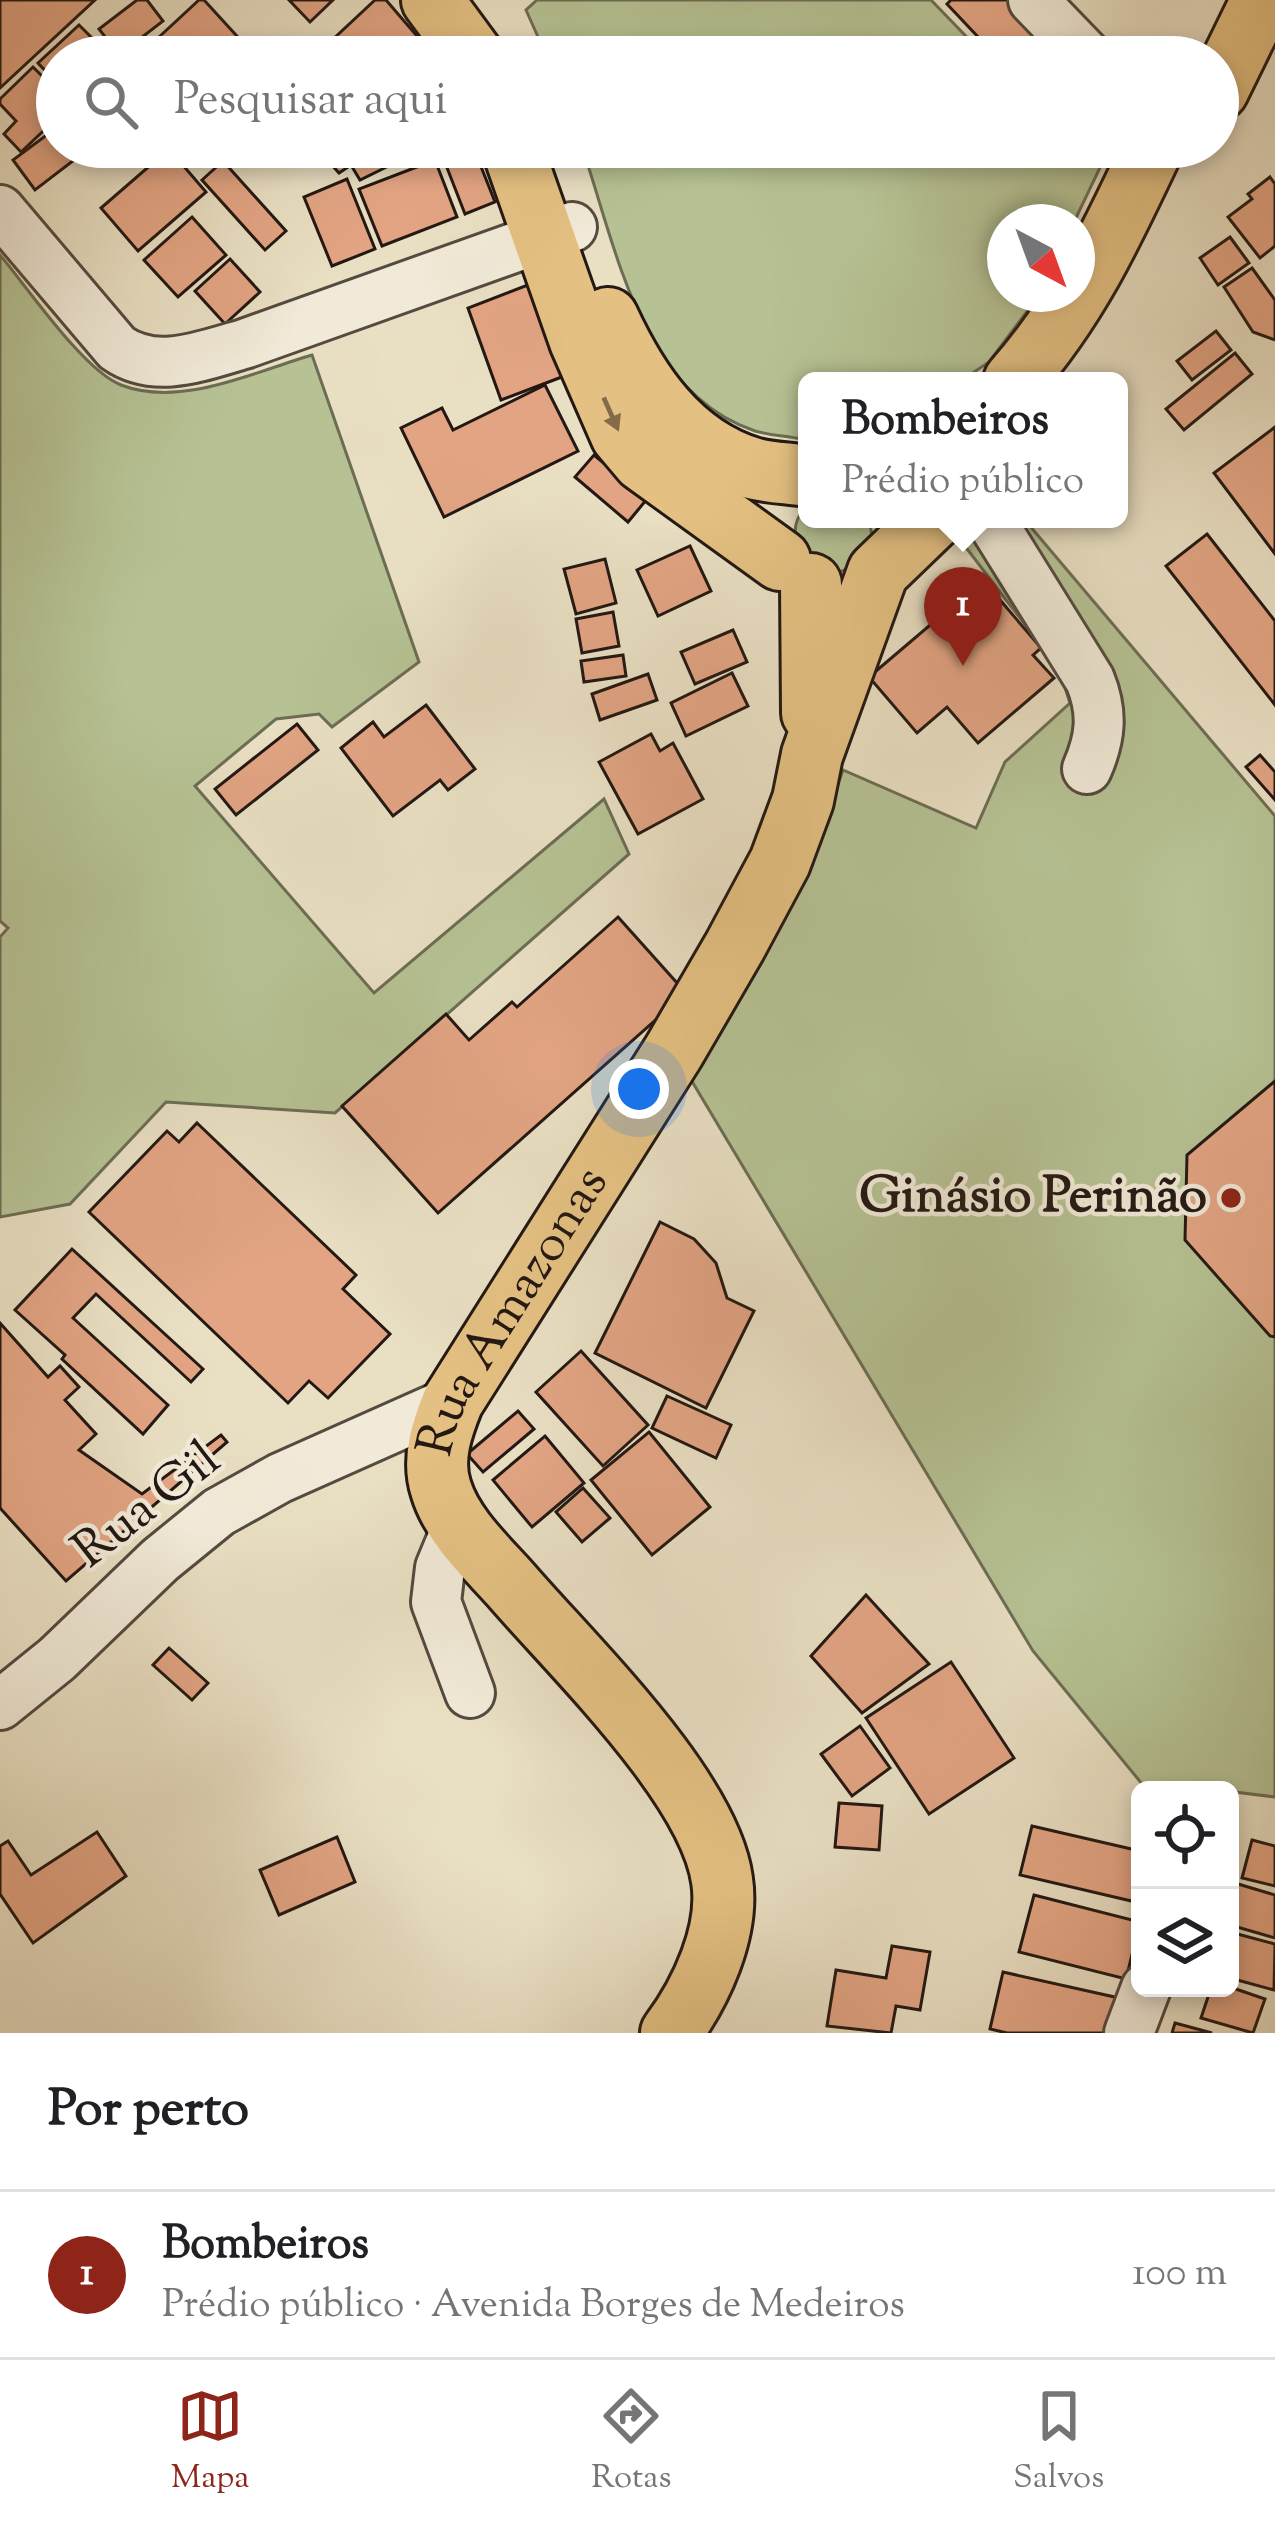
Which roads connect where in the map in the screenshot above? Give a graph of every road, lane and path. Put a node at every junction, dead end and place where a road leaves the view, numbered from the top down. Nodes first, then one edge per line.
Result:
1 (431, 0) edge
2 (474, 0) edge
3 (1033, 0) edge
4 (1224, 0) edge
5 (1262, 0) edge
6 (458, 36) edge
7 (495, 36) edge
8 (1068, 36) edge
9 (1206, 36) edge
10 (1239, 47) edge
11 (524, 168) edge
12 (547, 168) edge
13 (1143, 168) edge
14 (1182, 168) edge
15 (0, 210) edge
16 (558, 231) junction
17 (1022, 372) edge
18 (1071, 372) edge
19 (798, 476) edge
20 (798, 487) edge
21 (915, 528) edge
22 (961, 528) edge
23 (995, 528) edge
24 (882, 545) edge
25 (796, 572) junction
26 (1036, 595) junction
27 (812, 755) junction
28 (1087, 769) dead end
29 (453, 1401) junction
30 (459, 1522) junction
31 (470, 1693) dead end
32 (0, 1705) edge
33 (1143, 1997) edge
34 (671, 2033) edge
35 (1129, 2033) edge

1 - 6 main road
2 - 7 main road
3 - 8 street
4 - 9 main road
5 - 10 main road
11 - 16 main road
12 - 16 main road
13 - 17 main road
14 - 18 main road
15 - 16 street
16 - 19 main road
16 -> 25 main road
20 - 25 main road
21 - 24 main road
22 - 26 street
23 - 26 street
24 - 25 main road
24 - 27 main road
25 - 27 main road
26 - 28 street
27 - 29 main road, Rua Amazonas
29 - 30 main road, Rua Amazonas
29 - 32 street, Rua Gil
30 - 31 street
30 - 34 main road, Rua Amazonas
33 - 35 street

